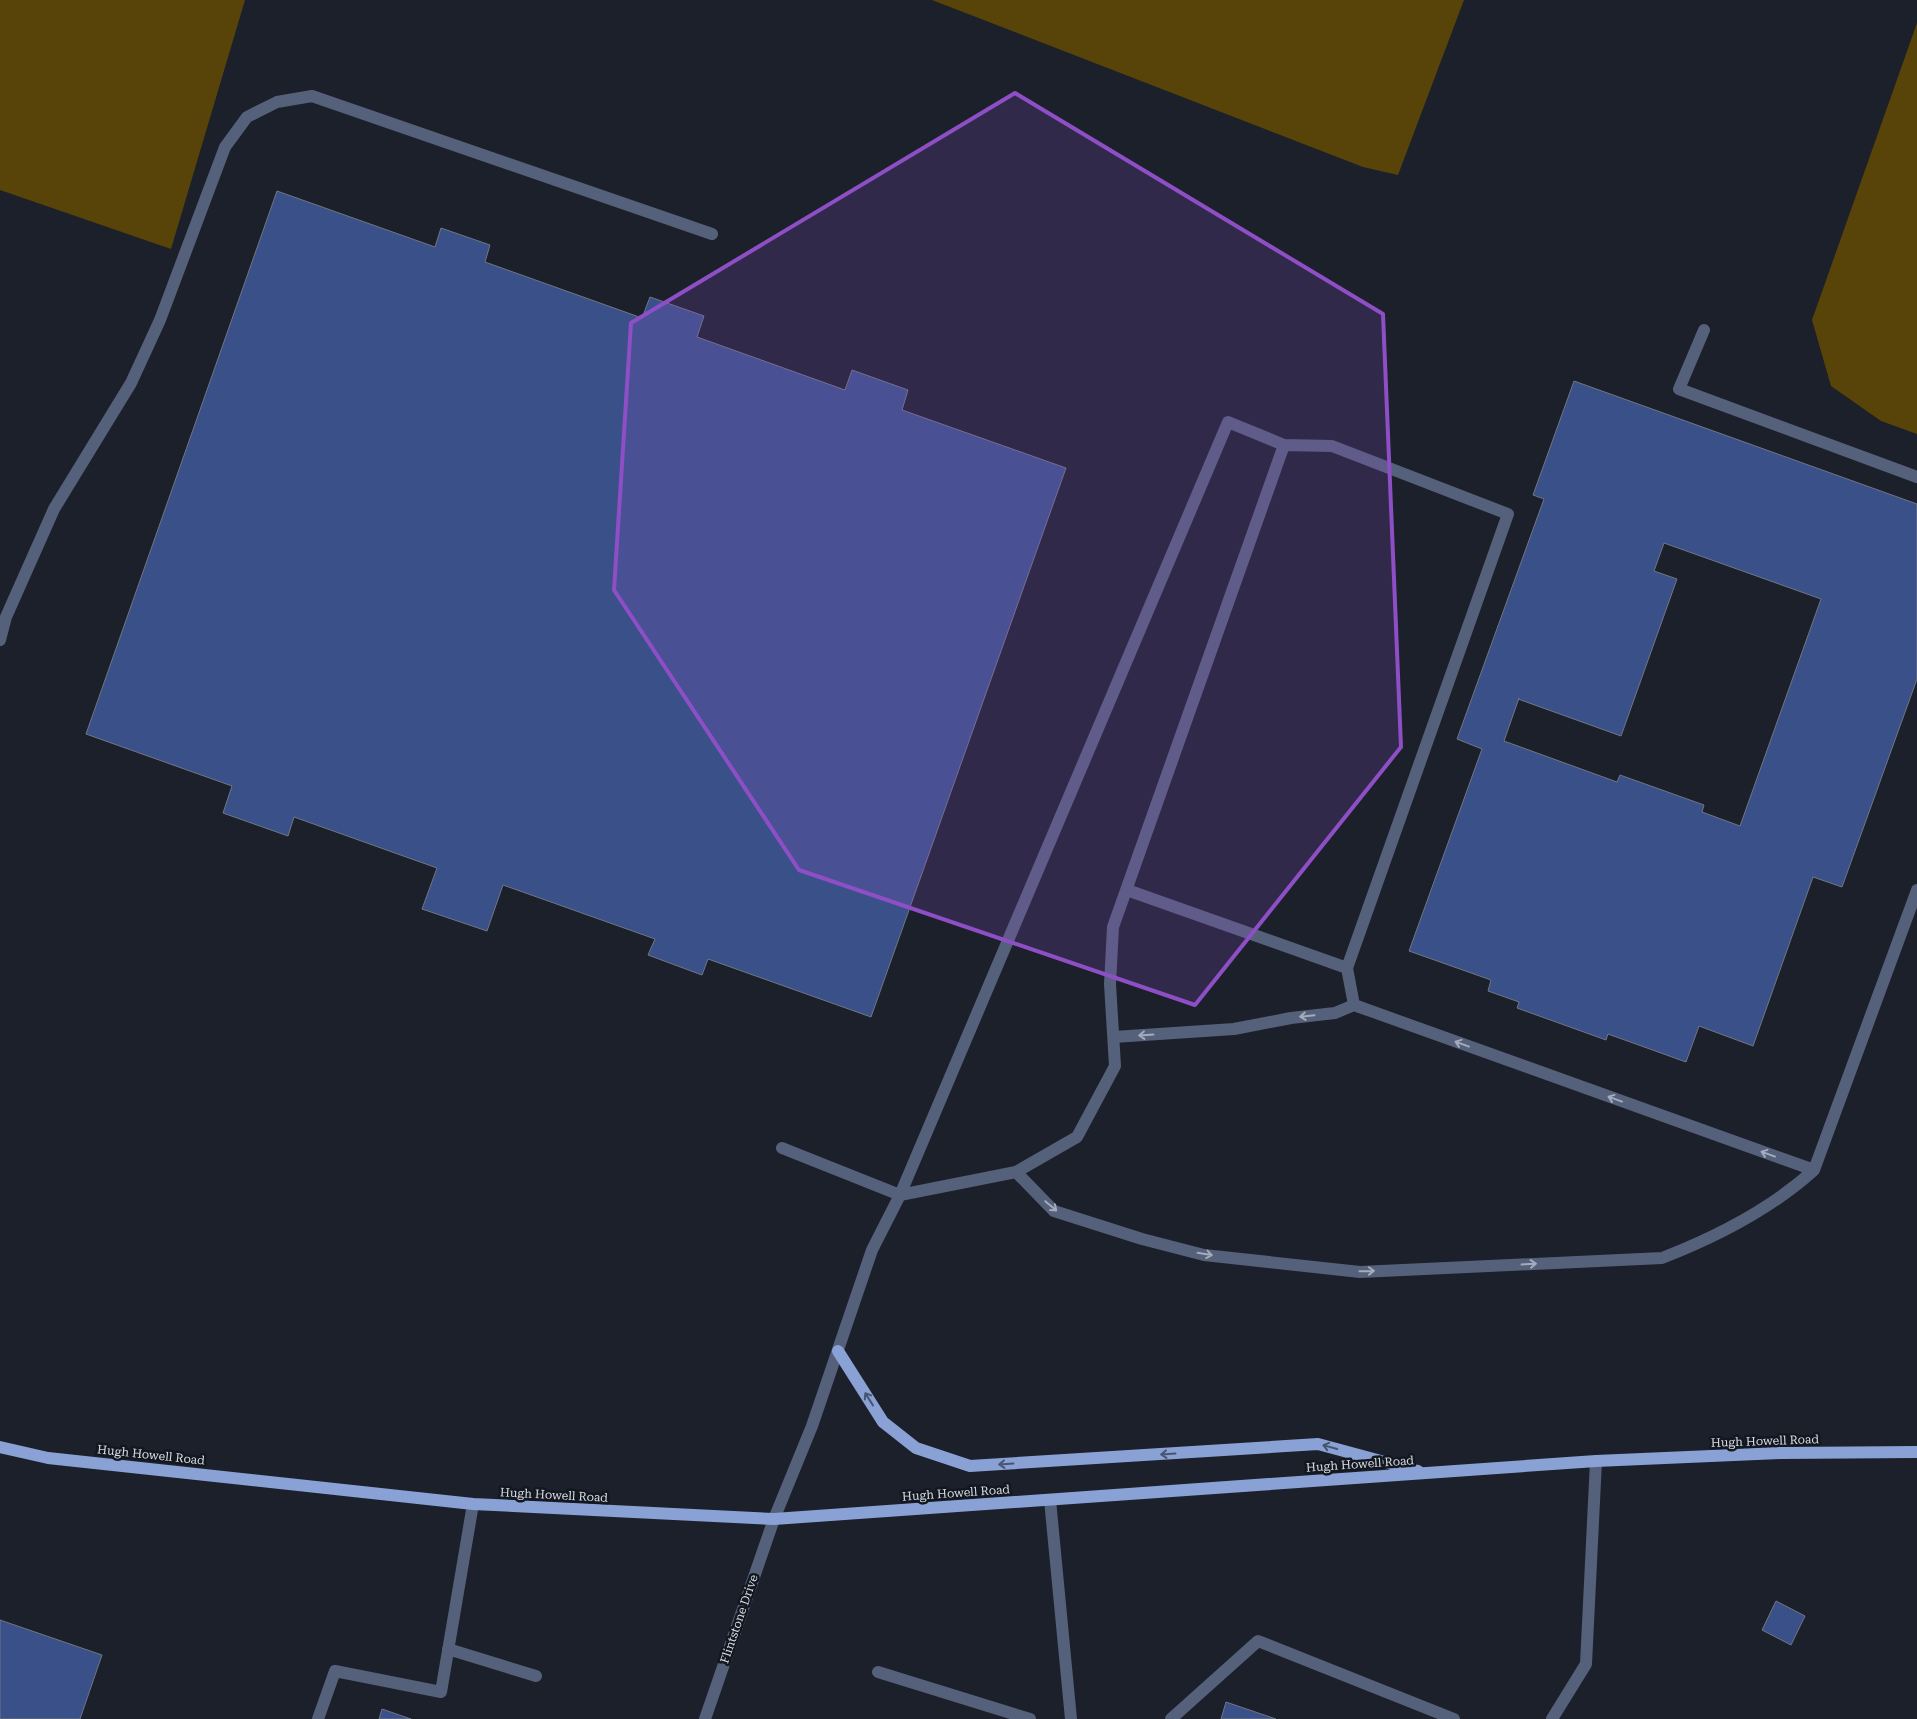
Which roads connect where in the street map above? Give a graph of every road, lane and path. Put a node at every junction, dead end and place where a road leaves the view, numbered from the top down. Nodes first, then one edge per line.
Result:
1 (712, 234) dead end
2 (1704, 330) dead end
3 (1284, 445) junction
4 (1917, 477) edge
5 (0, 640) edge
6 (1127, 890) junction
7 (1917, 890) edge
8 (1347, 968) junction
9 (1354, 1005) junction
10 (1114, 1038) junction
11 (782, 1148) dead end
12 (1814, 1170) junction
13 (1016, 1172) junction
14 (900, 1195) junction
15 (838, 1351) junction
16 (0, 1447) edge
17 (1917, 1452) edge
18 (1596, 1462) junction
19 (1428, 1473) junction
20 (1050, 1500) junction
21 (473, 1504) junction
22 (774, 1519) junction
23 (448, 1649) junction
24 (878, 1672) dead end
25 (536, 1676) dead end
26 (318, 1719) edge
27 (705, 1719) edge
28 (1030, 1719) edge
29 (1071, 1719) edge
30 (1171, 1719) edge
31 (1454, 1719) edge
32 (1552, 1719) edge

1 - 5 street
2 - 4 street
3 - 6 street
3 - 8 street
3 - 14 street, Flintstone Drive
6 - 8 street
6 - 10 street
7 - 12 street
8 - 9 street
9 -> 10 street
12 -> 9 street
10 - 13 street
11 - 14 street
13 -> 12 street
13 - 14 street
14 - 15 street, Flintstone Drive
19 -> 15 main road
15 - 22 street, Flintstone Drive
16 - 21 main road, Hugh Howell Road
17 - 18 main road, Hugh Howell Road
18 - 19 main road, Hugh Howell Road
18 - 32 street
19 - 20 main road, Hugh Howell Road
20 - 22 main road, Hugh Howell Road
20 - 29 street
21 - 22 main road, Hugh Howell Road
21 - 23 street
22 - 27 street, Flintstone Drive
23 - 25 street
23 - 26 street
24 - 28 street
30 - 31 street

